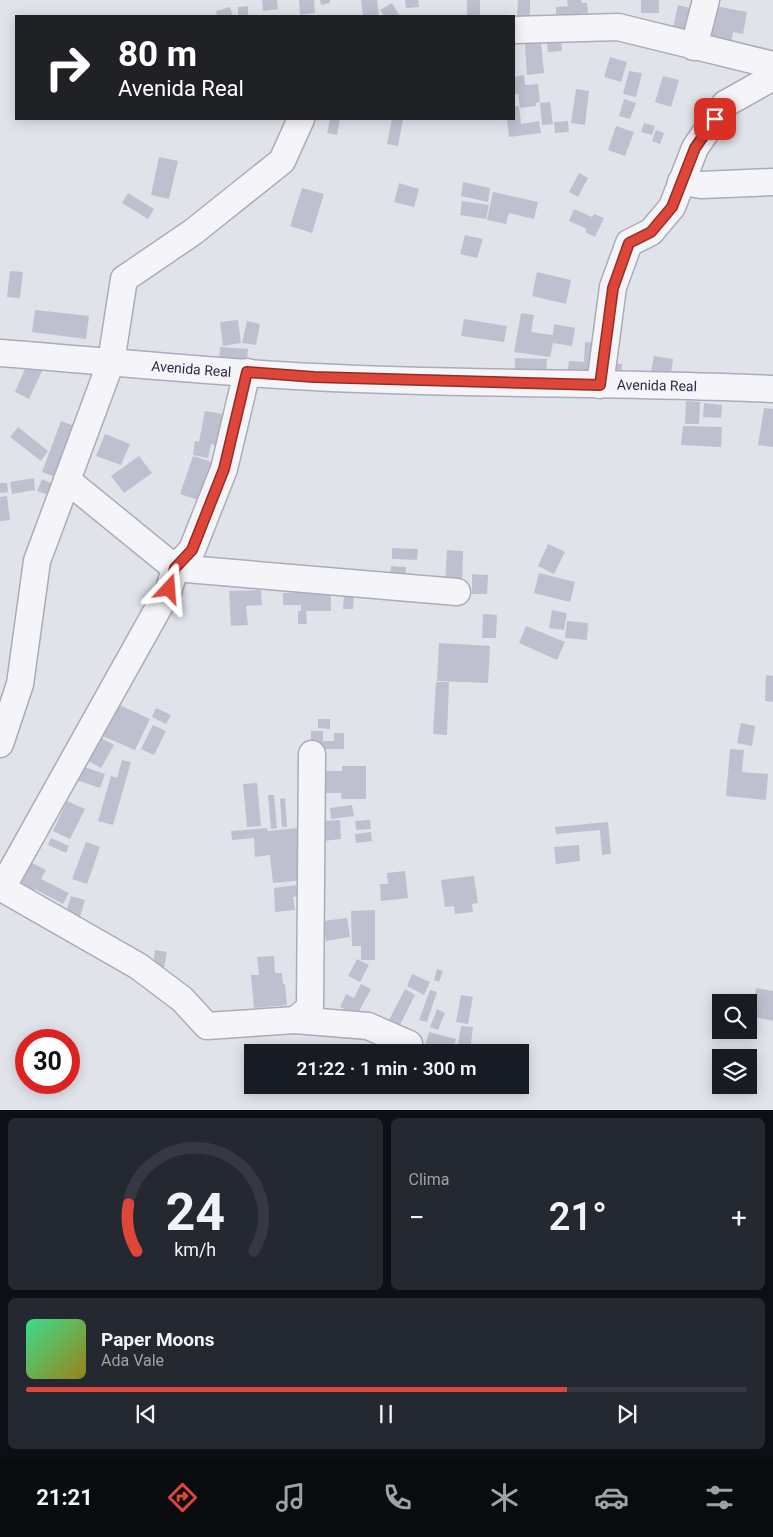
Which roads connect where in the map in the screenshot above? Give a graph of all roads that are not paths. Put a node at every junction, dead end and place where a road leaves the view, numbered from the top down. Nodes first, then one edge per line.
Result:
1 (706, 0) edge
2 (515, 30) edge
3 (694, 47) junction
4 (773, 65) edge
5 (773, 77) edge
6 (300, 120) edge
7 (681, 182) junction
8 (773, 182) edge
9 (0, 353) edge
10 (111, 362) junction
11 (247, 372) junction
12 (600, 385) junction
13 (773, 388) edge
14 (67, 480) junction
15 (175, 568) junction
16 (458, 592) dead end
17 (0, 744) edge
18 (312, 754) dead end
19 (1, 887) edge
20 (296, 1020) junction
21 (409, 1044) dead end

1 - 3 street
2 - 3 street
3 - 4 street
5 - 7 street
6 - 10 street
7 - 8 street
7 - 12 street
9 - 10 street, Avenida Real
10 - 11 street, Avenida Real
10 - 14 street
11 - 12 street, Avenida Real
11 - 15 street
12 - 13 street, Avenida Real
14 - 15 street
14 - 17 street
15 - 16 street
15 - 19 street
18 - 20 street
19 - 20 street
20 - 21 street

